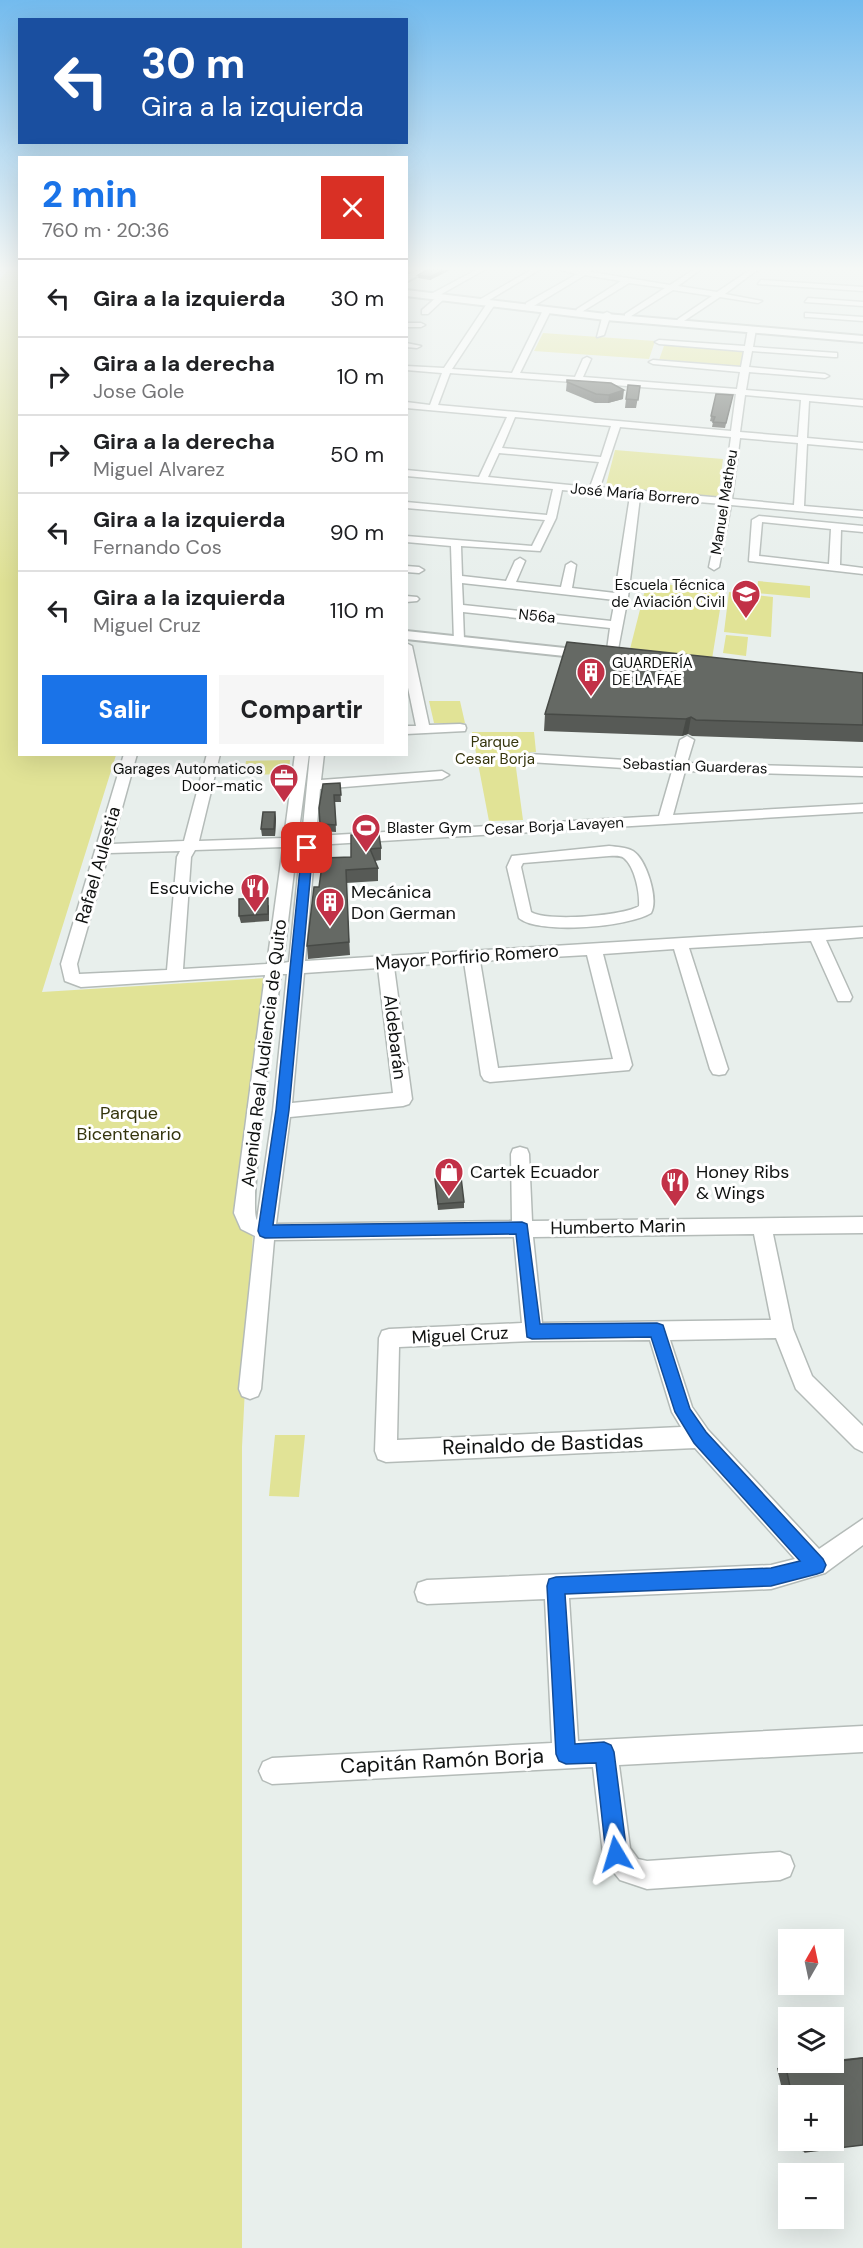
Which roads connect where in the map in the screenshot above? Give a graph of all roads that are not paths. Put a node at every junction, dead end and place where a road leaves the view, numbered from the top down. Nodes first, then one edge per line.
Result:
1 (445, 375) edge
2 (515, 375) edge
3 (580, 375) edge
4 (649, 375) edge
5 (744, 375) edge
6 (813, 375) edge
7 (825, 376) dead end
8 (578, 379) junction
9 (647, 384) junction
10 (741, 392) junction
11 (805, 397) junction
12 (863, 403) edge
13 (408, 405) edge
14 (433, 408) junction
15 (512, 416) junction
16 (616, 425) junction
17 (735, 433) junction
18 (803, 440) junction
19 (863, 446) edge
20 (496, 450) junction
21 (604, 460) junction
22 (408, 473) edge
23 (483, 480) junction
24 (558, 487) junction
25 (594, 490) junction
26 (635, 494) junction
27 (727, 502) junction
28 (408, 505) edge
29 (799, 508) junction
30 (863, 514) edge
31 (551, 518) junction
32 (836, 526) junction
33 (863, 529) edge
34 (408, 539) edge
35 (456, 544) junction
36 (520, 561) dead end
37 (571, 565) dead end
38 (714, 567) dead end
39 (834, 568) junction
40 (408, 569) edge
41 (419, 570) dead end
42 (863, 571) edge
43 (457, 579) junction
44 (510, 584) junction
45 (566, 590) junction
46 (622, 597) junction
47 (457, 608) junction
48 (617, 625) junction
49 (408, 634) edge
50 (458, 640) junction
51 (408, 656) edge
52 (618, 658) joint
53 (423, 728) junction
54 (460, 728) dead end
55 (408, 730) edge
56 (687, 740) dead end
57 (130, 756) edge
58 (214, 756) edge
59 (302, 756) edge
60 (317, 756) edge
61 (529, 758) dead end
62 (679, 767) junction
63 (861, 772) dead end
64 (442, 775) dead end
65 (315, 785) junction
66 (863, 808) edge
67 (665, 819) junction
68 (308, 841) junction
69 (291, 842) junction
70 (188, 847) junction
71 (102, 849) junction
72 (608, 918) junction
73 (863, 932) edge
74 (816, 934) junction
75 (680, 943) junction
76 (616, 947) junction
77 (594, 949) junction
78 (471, 956) junction
79 (385, 962) junction
80 (295, 968) junction
81 (273, 969) junction
82 (175, 974) junction
83 (71, 977) joint
84 (844, 997) dead end
85 (719, 1069) dead end
86 (282, 1110) junction
87 (520, 1154) dead end
88 (863, 1225) edge
89 (762, 1226) junction
90 (522, 1228) junction
91 (265, 1231) junction
92 (783, 1329) junction
93 (657, 1330) junction
94 (532, 1332) junction
95 (250, 1389) dead end
96 (700, 1437) junction
97 (863, 1441) edge
98 (386, 1451) joint
99 (863, 1531) edge
100 (817, 1565) junction
101 (556, 1586) junction
102 (427, 1592) dead end
103 (863, 1739) edge
104 (604, 1752) junction
105 (566, 1754) junction
106 (272, 1771) dead end
107 (780, 1866) dead end

1 - 14 street
2 - 8 street
3 - 8 street
4 - 9 street
5 - 10 street, Manuel Matheu
6 - 7 street
8 - 9 street
9 - 10 street
10 - 11 street
10 - 17 street, Manuel Matheu
11 - 12 street
11 - 18 street
13 - 14 street
14 - 15 street
15 - 16 street
15 - 20 street
16 - 17 street
16 - 21 street
17 - 18 street
17 - 27 street, Manuel Matheu
18 - 19 street
18 - 29 street
20 - 21 street
20 - 23 street
21 - 25 street
22 - 23 street, José María Borrero
23 - 24 street, José María Borrero
24 - 25 street, José María Borrero
24 - 31 street
25 - 26 street, José María Borrero
26 - 27 street, José María Borrero
26 - 46 street
27 - 29 street, José María Borrero
27 - 38 street, Manuel Matheu
28 - 31 street
29 - 30 street, José María Borrero
31 - 35 street
32 - 33 street
32 - 39 street
32 - 39 street
34 - 35 street
35 - 43 street
36 - 44 street
37 - 45 street
39 - 42 street
40 - 41 street
43 - 44 street
43 - 47 street
44 - 45 street
45 - 46 street
46 - 48 street
47 - 48 street, N56a
47 - 50 street
48 - 52 street
49 - 50 main road
50 - 52 main road
51 - 53 street
53 - 54 street
53 - 55 street
56 - 62 street
57 - 71 street, Rafael Aulestia
58 - 70 street
59 - 69 street, Avenida Real Audiencia de Quito
60 - 65 street, Avenida Real Audiencia de Quito
61 - 62 street, Sebastian Guarderas
62 - 63 street, Sebastian Guarderas
62 - 67 street
64 - 65 street
65 - 68 street, Avenida Real Audiencia de Quito
66 - 67 street, Cesar Borja Lavayen
67 - 68 street, Cesar Borja Lavayen
68 - 69 street, Cesar Borja Lavayen
68 - 80 street, Avenida Real Audiencia de Quito
69 - 70 street, Cesar Borja Lavayen
69 - 81 street, Avenida Real Audiencia de Quito
70 - 71 street, Cesar Borja Lavayen
70 - 82 street
71 - 83 street, Rafael Aulestia
72 - 72 street
72 - 76 street
73 - 74 street, Mayor Porfirio Romero
74 - 75 street, Mayor Porfirio Romero
74 - 84 street
75 - 76 street, Mayor Porfirio Romero
75 - 85 street
76 - 77 street, Mayor Porfirio Romero
77 - 78 street, Mayor Porfirio Romero
77 - 78 street
78 - 79 street, Mayor Porfirio Romero
79 - 80 street, Mayor Porfirio Romero
79 - 86 street, Aldebarán
80 - 81 street, Mayor Porfirio Romero
80 - 86 street, Avenida Real Audiencia de Quito
81 - 82 street, Mayor Porfirio Romero
81 - 91 street, Avenida Real Audiencia de Quito
82 - 83 street, Mayor Porfirio Romero
86 - 91 street, Avenida Real Audiencia de Quito
87 - 90 street
88 - 89 street, Humberto Marin
89 - 90 street, Humberto Marin
89 - 92 street
90 - 91 street, Humberto Marin
90 - 94 street
91 - 95 street, Avenida Real Audiencia de Quito
92 - 93 street, Miguel Cruz
92 - 97 street
93 - 94 street, Miguel Cruz
93 - 96 street
94 - 98 street, Miguel Cruz
96 - 98 street, Reinaldo de Bastidas
96 - 100 street
99 - 100 street
100 - 101 street
101 - 102 street
101 - 105 street
103 - 104 street, Capitán Ramón Borja
104 - 105 street, Capitán Ramón Borja
104 - 107 street
105 - 106 street, Capitán Ramón Borja

